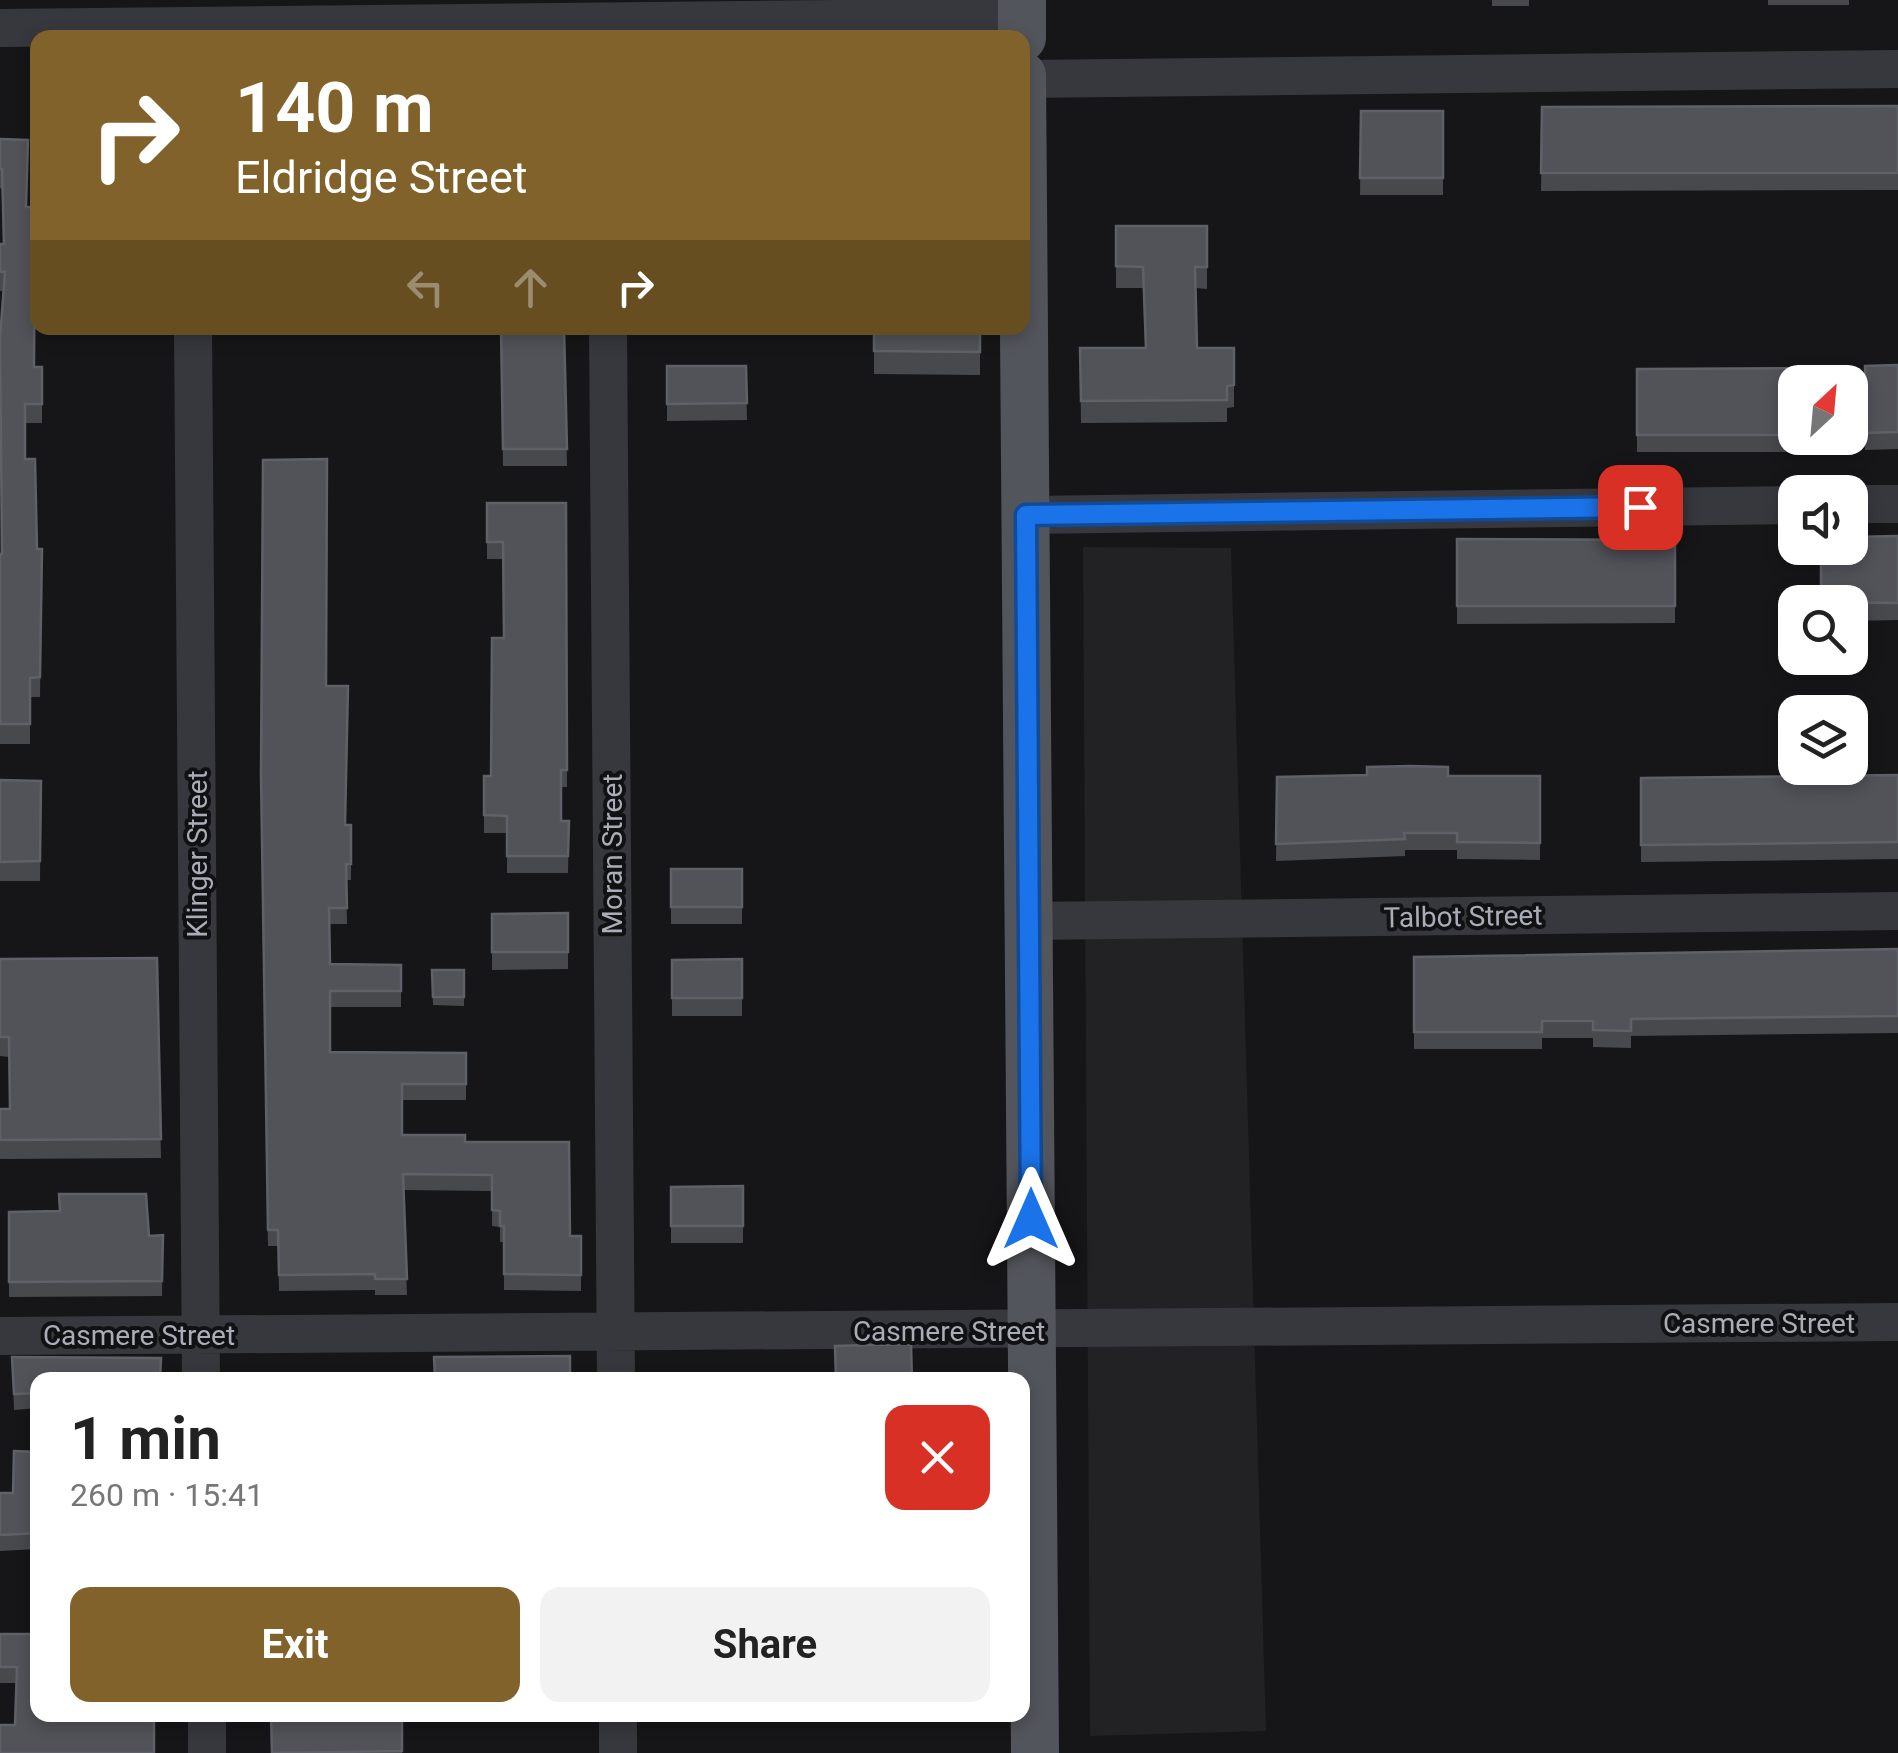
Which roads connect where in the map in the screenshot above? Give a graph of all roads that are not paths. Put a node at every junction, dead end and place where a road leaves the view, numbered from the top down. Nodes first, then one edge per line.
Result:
1 (1022, 18) edge
2 (606, 20) edge
3 (190, 21) edge
4 (0, 28) edge
5 (1898, 69) edge
6 (1030, 77) edge
7 (193, 335) edge
8 (608, 335) edge
9 (1025, 335) edge
10 (1868, 504) edge
11 (1898, 504) edge
12 (1778, 505) edge
13 (1026, 515) junction
14 (1898, 911) edge
15 (1029, 921) junction
16 (1898, 1322) edge
17 (1032, 1330) junction
18 (616, 1333) junction
19 (201, 1334) junction
20 (0, 1336) edge
21 (202, 1372) edge
22 (616, 1372) edge
23 (207, 1722) edge
24 (618, 1722) edge
25 (207, 1753) edge
26 (618, 1753) edge
27 (1035, 1753) edge

1 - 2 street
2 - 3 street
3 - 4 street
5 - 6 street
7 - 19 street, Klinger Street
8 - 18 street, Moran Street
9 - 13 main road
10 - 11 street
12 - 13 street
13 - 15 main road
14 - 15 street, Talbot Street
15 - 17 main road
16 - 17 street, Casmere Street
17 - 18 street, Casmere Street
17 - 27 main road
18 - 19 street, Casmere Street
18 - 22 street, Moran Street
19 - 20 street, Casmere Street
19 - 21 street, Klinger Street
23 - 25 street
24 - 26 street

